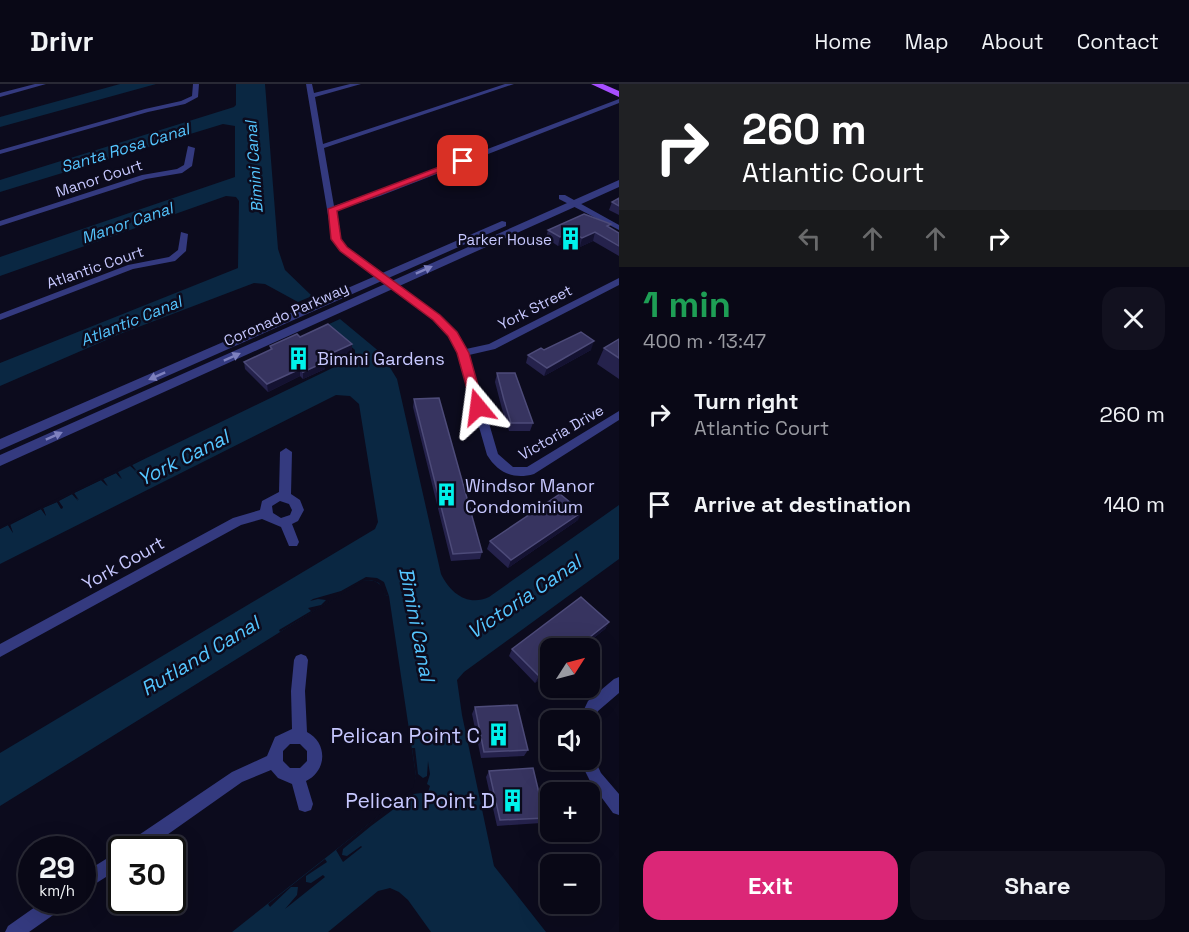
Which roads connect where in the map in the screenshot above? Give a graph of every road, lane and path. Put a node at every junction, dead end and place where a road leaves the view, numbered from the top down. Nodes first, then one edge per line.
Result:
1 (43, 84) edge
2 (196, 84) edge
3 (309, 84) edge
4 (357, 84) edge
5 (510, 84) edge
6 (595, 84) edge
7 (613, 84) edge
8 (619, 87) edge
9 (619, 94) edge
10 (0, 95) edge
11 (311, 96) junction
12 (619, 101) edge
13 (191, 147) dead end
14 (320, 147) junction
15 (0, 152) edge
16 (619, 172) edge
17 (619, 183) edge
18 (562, 197) junction
19 (573, 203) junction
20 (332, 209) junction
21 (0, 224) edge
22 (619, 228) edge
23 (184, 234) dead end
24 (387, 281) junction
25 (619, 281) edge
26 (0, 317) edge
27 (463, 353) junction
28 (205, 362) junction
29 (619, 415) edge
30 (0, 445) edge
31 (286, 452) dead end
32 (0, 460) edge
33 (285, 497) junction
34 (265, 513) junction
35 (285, 522) junction
36 (293, 542) dead end
37 (0, 651) edge
38 (301, 660) dead end
39 (619, 684) edge
40 (591, 710) edge
41 (300, 735) junction
42 (275, 760) junction
43 (592, 770) edge
44 (297, 776) junction
45 (305, 804) dead end
46 (619, 807) edge
47 (152, 836) edge
48 (40, 914) edge
49 (14, 932) edge

1 - 10 street
2 - 15 street
3 - 11 street, Victoria Drive
4 - 11 street
5 - 14 street
6 - 9 main road
7 - 8 main road
11 - 14 street, Victoria Drive
12 - 20 street
13 - 21 street, Manor Court
14 - 20 street, Victoria Drive
16 - 18 street, Coronado Parkway
17 - 19 street, Coronado Parkway
18 - 19 street
18 - 24 street, Coronado Parkway
19 - 22 street
24 -> 19 street, Coronado Parkway
20 - 24 street, Victoria Drive
23 - 26 street, Atlantic Court
24 - 27 street, Victoria Drive
24 - 28 street, Coronado Parkway
25 - 27 street, York Street
27 - 29 street, Victoria Drive
28 -> 30 street, Coronado Parkway
32 -> 28 street, Coronado Parkway
31 - 33 street
33 - 34 street, York Court
33 - 35 street
34 - 35 street
34 - 37 street, York Court
35 - 36 street
38 - 41 street
39 - 40 street
41 - 42 street
41 - 44 street
42 - 44 street
42 - 47 street
43 - 46 street
44 - 45 street
48 - 49 street

